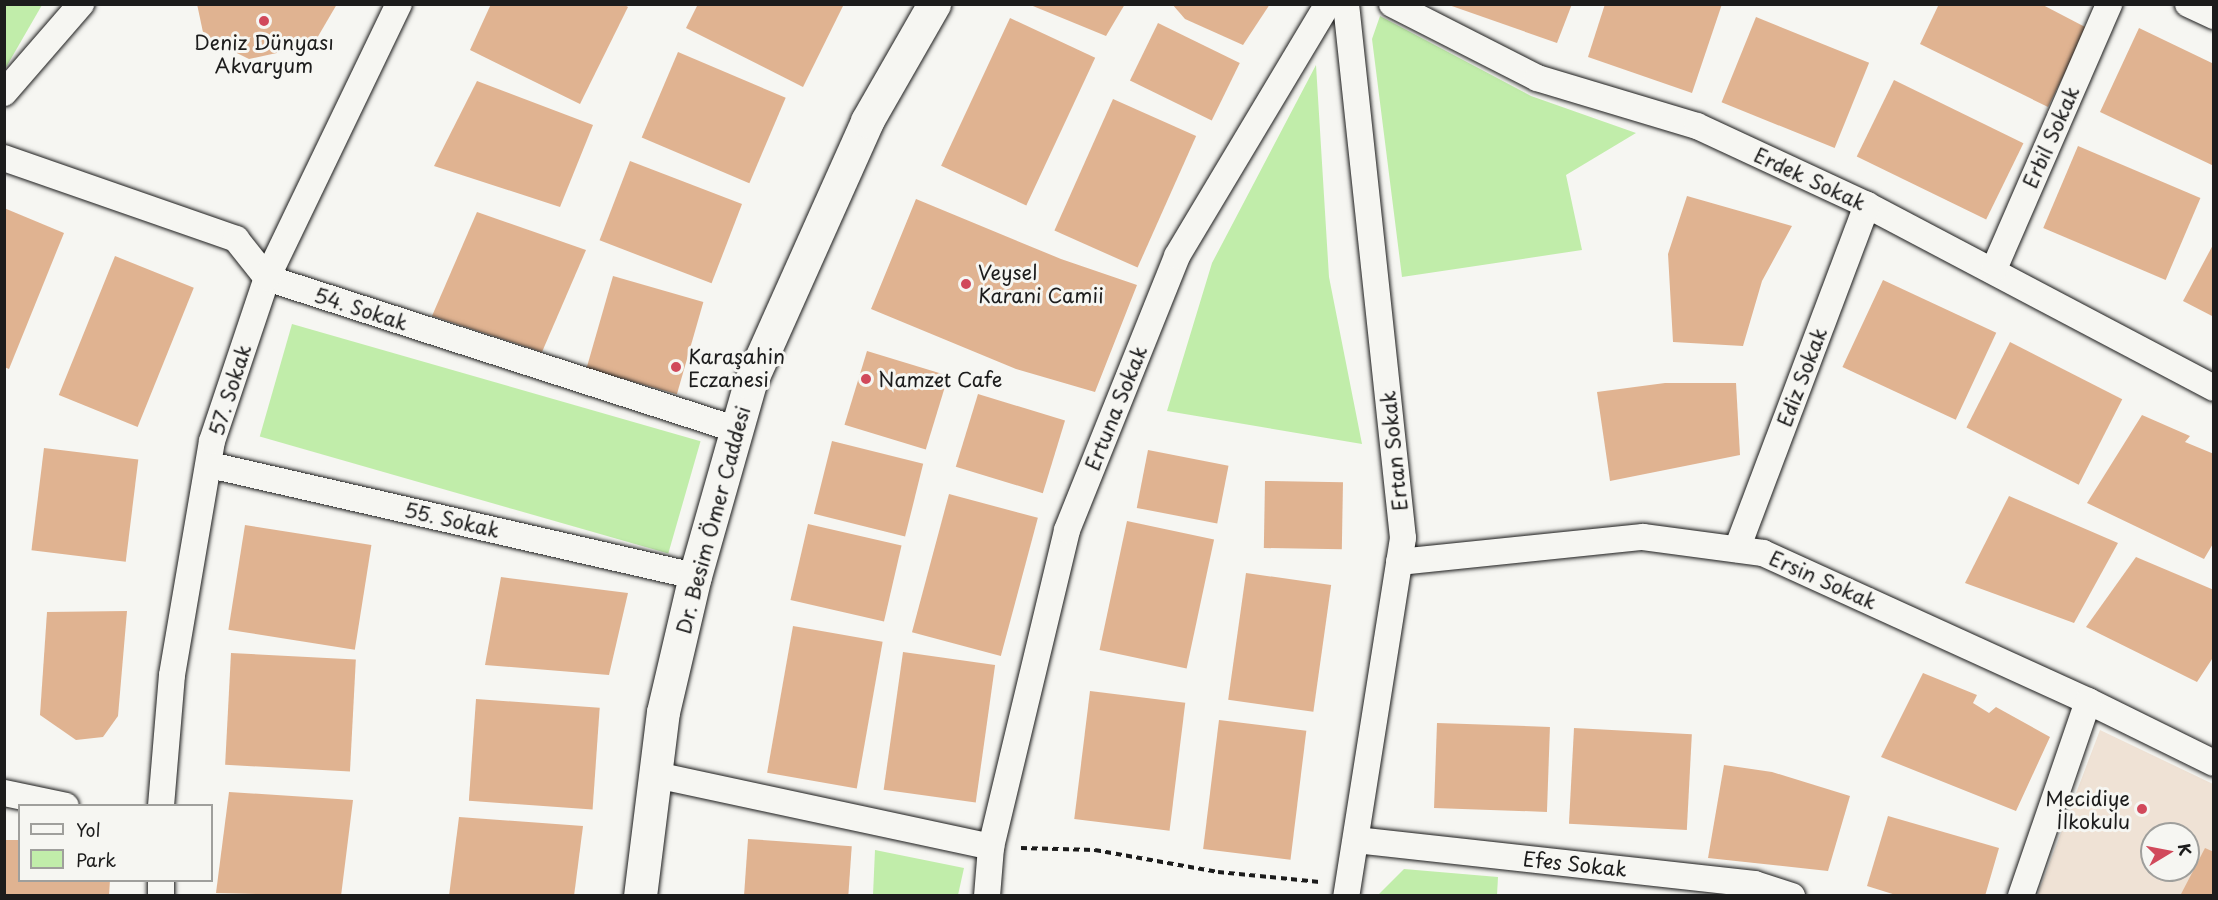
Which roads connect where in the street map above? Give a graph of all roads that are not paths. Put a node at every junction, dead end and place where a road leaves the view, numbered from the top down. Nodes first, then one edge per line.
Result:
1 (81, 4) edge
2 (399, 4) edge
3 (934, 4) edge
4 (1329, 4) edge
5 (1346, 4) edge
6 (1392, 4) edge
7 (2109, 4) edge
8 (2188, 4) edge
9 (2214, 16) edge
10 (4, 93) edge
11 (4, 158) edge
12 (1866, 205) junction
13 (1994, 269) junction
14 (267, 278) junction
15 (2214, 388) edge
16 (737, 430) junction
17 (210, 465) junction
18 (1737, 549) junction
19 (1399, 562) junction
20 (695, 576) junction
21 (2088, 701) junction
22 (2214, 763) edge
23 (656, 775) junction
24 (4, 794) edge
25 (56, 804) edge
26 (161, 804) edge
27 (1356, 840) junction
28 (991, 847) junction
29 (1347, 890) edge
30 (640, 896) edge
31 (987, 896) edge
32 (1792, 896) edge
33 (2021, 896) edge

1 - 10 street
2 - 14 street, 57. Sokak
3 - 16 main road, Dr. Besim Ömer Caddesi
4 - 28 street, Ertuna Sokak
5 - 19 street, Ertan Sokak
6 - 12 street, Erdek Sokak
7 - 13 street, Erbil Sokak
8 - 9 street
11 - 14 street
12 - 13 street, Erdek Sokak
12 - 18 street, Ediz Sokak
13 - 15 street, Erdek Sokak
14 - 16 street, 54. Sokak
14 - 17 street, 57. Sokak
16 - 20 main road, Dr. Besim Ömer Caddesi
17 - 20 street, 55. Sokak
17 - 26 street, 57. Sokak
18 - 19 street, Ersin Sokak
18 - 21 street, Ersin Sokak
19 - 27 street, Ertan Sokak
20 - 23 main road, Dr. Besim Ömer Caddesi
21 - 22 street, Ersin Sokak
21 - 33 street
23 - 28 street
23 - 30 main road, Dr. Besim Ömer Caddesi
24 - 25 street
27 - 29 street, Ertan Sokak
27 - 32 street, Efes Sokak
28 - 31 street, Ertuna Sokak

